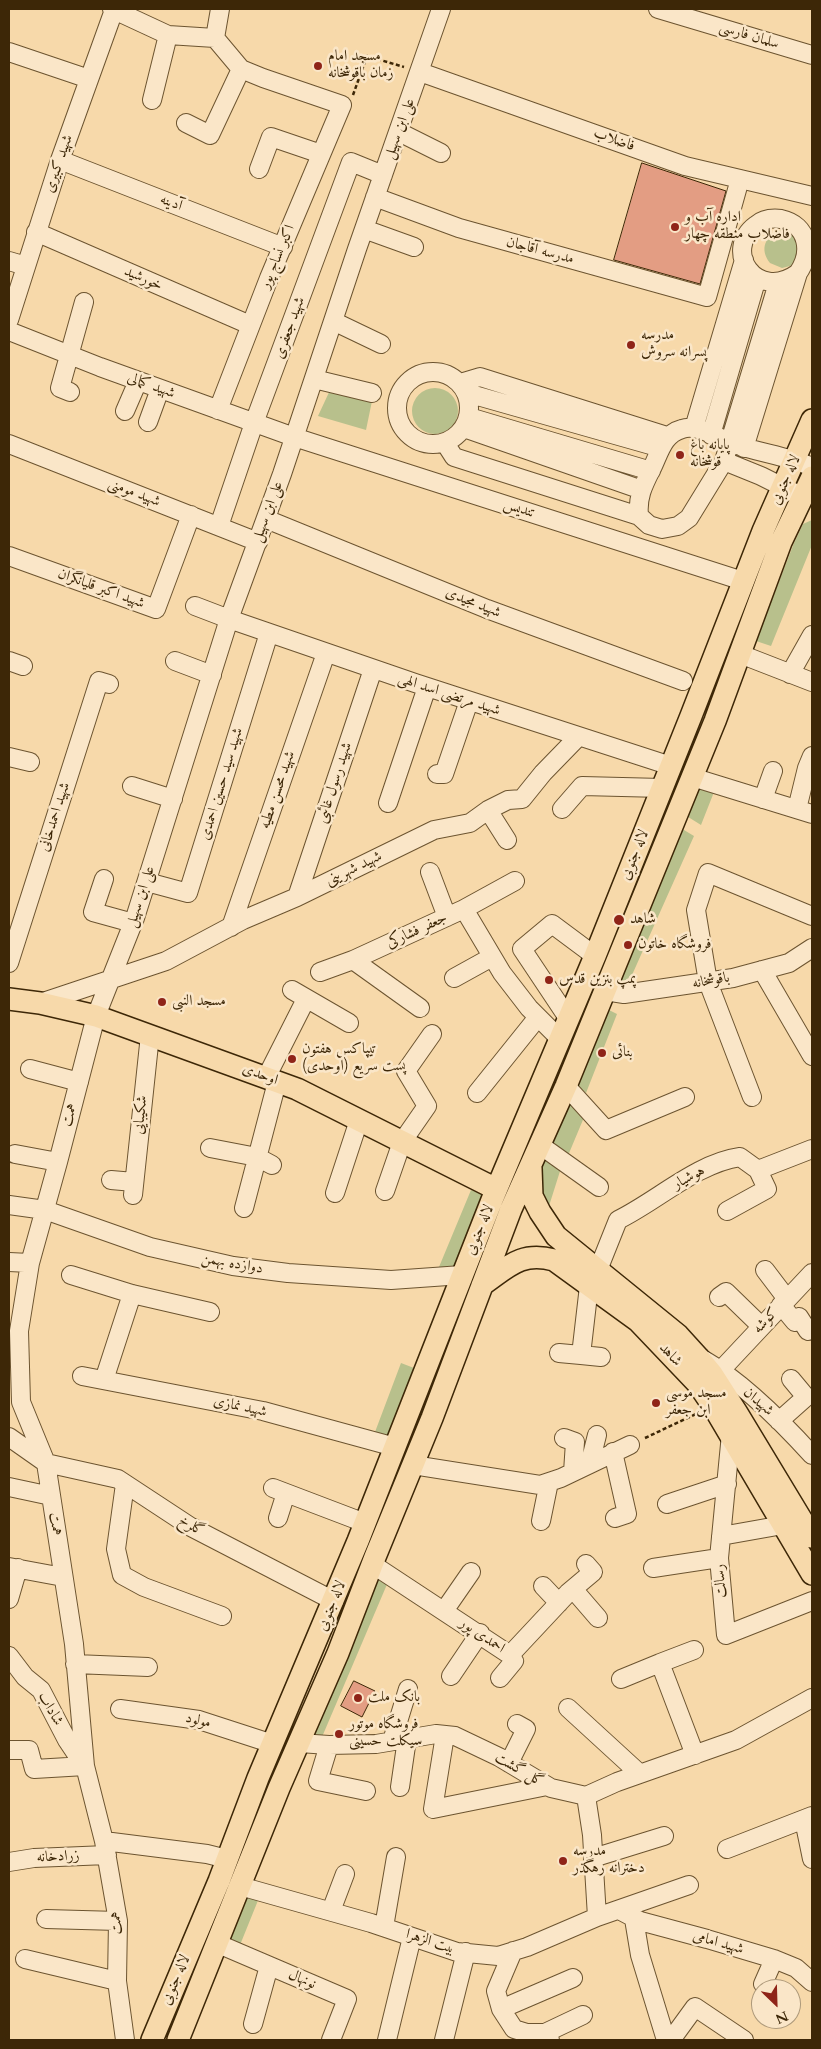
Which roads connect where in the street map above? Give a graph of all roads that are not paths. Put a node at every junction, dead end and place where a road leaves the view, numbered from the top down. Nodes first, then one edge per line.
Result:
1 (113, 9) edge
2 (220, 9) edge
3 (441, 9) edge
4 (658, 9) edge
5 (168, 35) junction
6 (215, 38) junction
7 (9, 52) edge
8 (812, 55) edge
9 (241, 68) junction
10 (420, 72) junction
11 (89, 79) junction
12 (152, 100) dead end
13 (186, 123) dead end
14 (399, 132) junction
15 (441, 153) dead end
16 (321, 154) junction
17 (60, 160) junction
18 (259, 169) dead end
19 (383, 175) junction
20 (740, 179) junction
21 (812, 196) edge
22 (375, 197) junction
23 (364, 229) junction
24 (36, 232) junction
25 (283, 247) junction
26 (414, 247) dead end
27 (9, 260) edge
28 (744, 260) junction
29 (26, 266) junction
30 (798, 273) junction
31 (756, 278) junction
32 (778, 283) junction
33 (84, 302) dead end
34 (9, 320) edge
35 (333, 321) junction
36 (250, 325) junction
37 (9, 332) edge
38 (382, 344) dead end
39 (69, 355) junction
40 (314, 379) junction
41 (138, 381) junction
42 (463, 388) junction
43 (160, 389) junction
44 (70, 392) dead end
45 (372, 393) dead end
46 (218, 410) junction
47 (125, 411) dead end
48 (148, 422) dead end
49 (254, 423) junction
50 (466, 423) junction
51 (694, 428) junction
52 (808, 430) edge
53 (712, 434) junction
54 (294, 437) junction
55 (664, 442) junction
56 (445, 443) junction
57 (9, 444) edge
58 (738, 445) junction
59 (772, 455) junction
60 (724, 461) junction
61 (803, 463) edge
62 (651, 470) junction
63 (761, 476) junction
64 (782, 488) junction
65 (642, 490) junction
66 (809, 491) edge
67 (773, 508) junction
68 (191, 515) junction
69 (639, 516) junction
70 (266, 519) junction
71 (219, 526) junction
72 (258, 542) junction
73 (9, 556) edge
74 (743, 581) junction
75 (195, 606) dead end
76 (229, 619) junction
77 (269, 633) junction
78 (812, 635) edge
79 (326, 653) junction
80 (740, 654) junction
81 (174, 661) dead end
82 (373, 669) junction
83 (790, 674) junction
84 (212, 675) junction
85 (683, 681) dead end
86 (812, 682) edge
87 (109, 684) dead end
88 (427, 687) junction
89 (469, 701) junction
90 (578, 737) junction
91 (812, 756) edge
92 (9, 757) edge
93 (30, 762) dead end
94 (671, 766) junction
95 (773, 772) dead end
96 (438, 774) dead end
97 (692, 777) junction
98 (132, 786) dead end
99 (662, 788) junction
100 (173, 799) junction
101 (763, 799) junction
102 (388, 803) dead end
103 (562, 808) dead end
104 (488, 810) junction
105 (805, 812) edge
106 (507, 840) dead end
107 (430, 872) dead end
108 (104, 879) dead end
109 (515, 881) dead end
110 (147, 882) junction
111 (297, 897) junction
112 (464, 910) junction
113 (812, 916) edge
114 (447, 917) junction
115 (133, 923) junction
116 (230, 927) junction
117 (812, 948) edge
118 (595, 956) junction
119 (492, 957) junction
120 (353, 960) junction
121 (9, 963) edge
122 (762, 970) junction
123 (320, 972) dead end
124 (454, 978) dead end
125 (111, 980) junction
126 (708, 982) junction
127 (605, 991) junction
128 (9, 999) edge
129 (40, 1003) junction
130 (420, 1008) dead end
131 (96, 1016) junction
132 (538, 1017) junction
133 (568, 1018) junction
134 (350, 1023) dead end
135 (432, 1034) dead end
136 (150, 1035) junction
137 (560, 1039) junction
138 (812, 1056) edge
139 (30, 1069) dead end
140 (272, 1080) junction
141 (79, 1082) junction
142 (566, 1086) junction
143 (477, 1093) dead end
144 (685, 1097) dead end
145 (752, 1097) dead end
146 (358, 1120) junction
147 (402, 1142) junction
148 (210, 1148) dead end
149 (812, 1149) edge
150 (15, 1154) dead end
151 (536, 1154) junction
152 (265, 1161) junction
153 (58, 1162) junction
154 (758, 1170) junction
155 (111, 1180) dead end
156 (599, 1187) dead end
157 (496, 1189) junction
158 (385, 1191) dead end
159 (335, 1193) dead end
160 (9, 1205) edge
161 (244, 1208) dead end
162 (45, 1210) junction
163 (727, 1211) dead end
164 (9, 1262) edge
165 (30, 1263) junction
166 (765, 1270) dead end
167 (812, 1273) edge
168 (71, 1275) dead end
169 (462, 1275) junction
170 (594, 1278) junction
171 (482, 1285) junction
172 (132, 1294) junction
173 (719, 1297) dead end
174 (784, 1302) junction
175 (210, 1312) dead end
176 (761, 1326) junction
177 (808, 1331) dead end
178 (559, 1353) dead end
179 (581, 1355) junction
180 (601, 1357) dead end
181 (698, 1357) junction
182 (14, 1358) edge
183 (721, 1370) junction
184 (82, 1376) dead end
185 (104, 1380) junction
186 (791, 1380) dead end
187 (779, 1421) junction
188 (731, 1434) junction
189 (597, 1435) dead end
190 (806, 1436) edge
191 (9, 1437) edge
192 (564, 1438) dead end
193 (630, 1445) road end
194 (395, 1447) junction
195 (613, 1452) junction
196 (812, 1455) edge
197 (46, 1463) junction
198 (590, 1463) junction
199 (413, 1465) junction
200 (573, 1472) junction
201 (549, 1482) junction
202 (126, 1484) junction
203 (727, 1484) junction
204 (9, 1487) edge
205 (51, 1496) junction
206 (667, 1505) dead end
207 (278, 1518) dead end
208 (615, 1518) dead end
209 (540, 1521) dead end
210 (365, 1523) junction
211 (783, 1525) junction
212 (721, 1536) junction
213 (812, 1537) edge
214 (719, 1558) junction
215 (372, 1564) junction
216 (586, 1564) dead end
217 (13, 1568) edge
218 (653, 1568) dead end
219 (471, 1572) dead end
220 (812, 1574) edge
221 (63, 1577) junction
222 (543, 1586) dead end
223 (573, 1589) junction
224 (9, 1599) edge
225 (334, 1601) junction
226 (812, 1601) edge
227 (559, 1603) junction
228 (444, 1611) junction
229 (222, 1616) dead end
230 (598, 1618) dead end
231 (480, 1633) junction
232 (319, 1637) junction
233 (694, 1650) dead end
234 (510, 1655) junction
235 (9, 1656) edge
236 (336, 1657) junction
237 (660, 1663) junction
238 (76, 1664) junction
239 (148, 1667) dead end
240 (450, 1676) dead end
241 (500, 1678) dead end
242 (621, 1679) dead end
243 (408, 1689) dead end
244 (812, 1698) edge
245 (568, 1708) dead end
246 (120, 1709) dead end
247 (287, 1710) junction
248 (517, 1724) dead end
249 (445, 1735) junction
250 (300, 1740) junction
251 (399, 1740) junction
252 (273, 1744) junction
253 (329, 1745) junction
254 (9, 1750) edge
255 (695, 1755) junction
256 (509, 1763) junction
257 (85, 1766) junction
258 (640, 1774) junction
259 (547, 1786) junction
260 (400, 1787) dead end
261 (366, 1791) dead end
262 (586, 1796) junction
263 (808, 1818) edge
264 (664, 1836) dead end
265 (105, 1848) junction
266 (727, 1849) dead end
267 (396, 1857) dead end
268 (593, 1858) junction
269 (812, 1859) edge
270 (227, 1860) junction
271 (9, 1862) edge
272 (345, 1874) dead end
273 (689, 1885) dead end
274 (240, 1886) junction
275 (331, 1911) junction
276 (626, 1914) junction
277 (597, 1918) junction
278 (46, 1919) dead end
279 (118, 1921) junction
280 (384, 1927) junction
281 (412, 1936) junction
282 (216, 1943) junction
283 (513, 1951) junction
284 (466, 1952) junction
285 (25, 1959) dead end
286 (774, 1959) junction
287 (269, 1966) junction
288 (573, 1978) dead end
289 (765, 1979) edge
290 (117, 1981) junction
291 (812, 1982) edge
292 (501, 2009) junction
293 (584, 2015) dead end
294 (253, 2024) dead end
295 (511, 2035) edge
296 (548, 2037) edge
297 (125, 2040) edge
298 (152, 2040) edge
299 (178, 2040) edge
300 (331, 2040) edge
301 (387, 2040) edge
302 (444, 2040) edge
303 (666, 2040) edge
304 (670, 2040) edge
305 (744, 2040) edge

1 - 5 street
1 - 11 street, شهید کبیری
2 - 6 street
3 - 10 street, علی ابن سهیل
4 - 8 street, سلمان فارسی
5 - 6 street
5 - 12 street
6 - 9 street
7 - 11 street
9 - 13 street
9 - 16 street, اکبر نساج پور
10 - 14 street, علی ابن سهیل
10 - 20 street, فاضلاب
11 - 17 street, شهید کبیری
14 - 15 street
14 - 19 street, علی ابن سهیل
16 - 18 street
16 - 25 street, اکبر نساج پور
17 - 24 street, شهید کبیری
17 - 25 street, آدینه
19 - 22 street, علی ابن سهیل
19 - 49 street, شهید جعفری
20 - 21 street, فاضلاب
20 - 22 street, مدرسه آقاجان
22 - 23 street, علی ابن سهیل
23 - 26 street
23 - 35 street, علی ابن سهیل
24 - 29 street, شهید کبیری
24 - 36 street, خورشید
25 - 36 street, اکبر نساج پور
27 - 29 street
28 - 30 street
28 - 31 street
28 - 51 street
29 - 34 street, شهید کبیری
30 - 32 street
30 - 58 street
31 - 32 street
31 - 53 street
32 - 58 street
33 - 39 street
35 - 38 street
35 - 40 street, علی ابن سهیل
36 - 46 street, اکبر نساج پور
37 - 39 street, شهید کمالی
39 - 41 street, شهید کمالی
39 - 44 street
40 - 45 street
40 - 54 street, علی ابن سهیل
41 - 43 street, شهید کمالی
41 - 47 street
42 - 50 street
42 - 55 street
42 - 56 street
43 - 46 street, شهید کمالی
43 - 48 street
46 - 49 street, شهید کمالی
49 - 54 street, شهید کمالی
49 - 71 street, شهید جعفری
50 - 56 street
50 - 62 street
50 - 65 street
51 - 53 street
51 - 55 street
52 - 59 street
52 - 61 main road, لاله جنوبی
53 - 58 street
54 - 70 street, علی ابن سهیل
54 - 74 street, تندیس
55 - 62 street
56 - 69 street
57 - 68 street, شهید مومنی
58 - 59 street
58 - 60 street
59 - 61 street
60 - 63 street
60 - 69 street
61 - 64 main road, لاله جنوبی
62 - 65 street
63 - 64 street
63 - 67 street
64 - 66 street
64 - 67 main road, لاله جنوبی
65 - 69 street
66 - 80 main road, لاله جنوبی
67 - 74 main road, لاله جنوبی
68 - 71 street, شهید مومنی
68 - 73 street, شهید اکبر قلیانگران
70 - 72 street, علی ابن سهیل
70 - 85 street, شهید مجیدی
71 - 72 street, شهید مومنی
72 - 76 street, علی ابن سهیل
74 - 94 main road, لاله جنوبی
75 - 76 street, شهید مرتضی اسد الهی
76 - 77 street, شهید مرتضی اسد الهی
76 - 84 street, علی ابن سهیل
77 - 79 street, شهید مرتضی اسد الهی
77 - 110 street, شهید سید حسین احمدی
78 - 83 street
79 - 82 street, شهید مرتضی اسد الهی
79 - 116 street, شهید محسن مطیه
80 - 83 street
80 - 97 main road, لاله جنوبی
81 - 84 street
82 - 88 street, شهید مرتضی اسد الهی
82 - 111 street, شهید رسول غائبی
83 - 86 street
84 - 100 street, علی ابن سهیل
87 - 121 street, شهید احمدخانی
88 - 89 street, شهید مرتضی اسد الهی
88 - 102 street
89 - 90 street, شهید مرتضی اسد الهی
89 - 96 street
90 - 94 street, شهید مرتضی اسد الهی
90 - 104 street, شهید شهرینی
91 - 105 street
92 - 93 street
94 - 99 main road, لاله جنوبی
95 - 101 street
97 - 101 street
97 - 127 main road, لاله جنوبی
98 - 100 street
99 - 103 street
99 - 118 main road, لاله جنوبی
100 - 110 street, علی ابن سهیل
101 - 105 street
104 - 106 street
104 - 111 street, شهید شهرینی
107 - 114 street
108 - 115 street
109 - 112 street
110 - 115 street, علی ابن سهیل
111 - 116 street, شهید شهرینی
112 - 114 street, جعفر فشارکی
112 - 119 street, جعفر فشارکی
113 - 126 street
114 - 120 street, جعفر فشارکی
115 - 125 street, علی ابن سهیل
116 - 125 street, شهید شهرینی
117 - 122 street, باقوشخانه
118 - 133 main road, لاله جنوبی
118 - 133 street
119 - 124 street
119 - 132 street, جعفر فشارکی
120 - 123 street, جعفر فشارکی
120 - 130 street
122 - 126 street, باقوشخانه
122 - 138 street
125 - 129 street, شهید شهرینی
125 - 131 street, علی ابن سهیل
126 - 127 street, باقوشخانه
126 - 145 street
127 - 142 main road, لاله جنوبی
128 - 129 main road, اوحدی
129 - 131 main road, اوحدی
131 - 136 main road, اوحدی
131 - 141 street, همت
132 - 137 street, جعفر فشارکی
132 - 143 street
133 - 137 main road, لاله جنوبی
134 - 140 street
135 - 147 street
136 - 140 main road, اوحدی
136 - 155 street, شکیبایی
137 - 157 main road, لاله جنوبی
139 - 141 street
140 - 146 main road, اوحدی
140 - 152 street
141 - 153 street, همت
142 - 144 street
142 - 151 main road, لاله جنوبی
146 - 147 main road, اوحدی
146 - 159 street
147 - 157 main road, اوحدی
147 - 158 street
148 - 152 street
149 - 154 street
150 - 153 street
151 - 156 street
151 - 170 main road, شاهد
151 - 171 main road, لاله جنوبی
152 - 161 street
153 - 162 street, همت
154 - 163 street
154 - 170 street, هوشیار
157 - 169 main road, لاله جنوبی
160 - 162 street, دوازده بهمن
162 - 165 street, همت
162 - 169 street, دوازده بهمن
164 - 165 street
165 - 182 street, همت
166 - 174 street
167 - 174 street, کوشه
168 - 172 street
169 - 194 main road, لاله جنوبی
170 - 171 main road, شاهد
170 - 179 street, هوشیار
170 - 181 main road, شاهد
170 - 188 main road, شاهد
171 - 199 main road, لاله جنوبی
172 - 175 street
172 - 185 street
173 - 176 street
174 - 176 street, کوشه
174 - 177 street
176 - 183 street, کوشه
178 - 179 street
179 - 180 street
181 - 183 street, شهیدان
181 - 213 main road, شاهد
182 - 197 street, همت
183 - 187 street, شهیدان
184 - 185 street, شهید نمازی
185 - 194 street, شهید نمازی
186 - 187 street
187 - 190 street, شهیدان
188 - 203 street, رسالت
188 - 211 main road, شاهد
189 - 198 street
190 - 196 street, شهیدان
191 - 197 street
192 - 200 street
193 - 195 street
194 - 210 main road, لاله جنوبی
195 - 198 street
195 - 208 street
197 - 202 street, گلرخ
197 - 205 street, همت
198 - 200 street
199 - 201 street
199 - 215 main road, لاله جنوبی
200 - 201 street
201 - 209 street
202 - 225 street, گلرخ
202 - 229 street
203 - 206 street
203 - 212 street, رسالت
204 - 205 street
205 - 221 street, همت
207 - 210 street
210 - 225 main road, لاله جنوبی
211 - 212 street
211 - 220 main road, شاهد
212 - 214 street, رسالت
214 - 218 street
214 - 226 street, رسالت
215 - 228 street, احمدی پور
215 - 236 main road, لاله جنوبی
216 - 223 street, احمدی پور
217 - 221 street
217 - 224 street
219 - 228 street
221 - 238 street, همت
222 - 227 street
223 - 227 street, احمدی پور
223 - 230 street
225 - 232 main road, لاله جنوبی
227 - 234 street, احمدی پور
228 - 231 street, احمدی پور
231 - 234 street, احمدی پور
231 - 240 street
232 - 236 main road
232 - 247 main road, لاله جنوبی
233 - 237 street
234 - 241 street
235 - 257 street, شاداب
236 - 250 main road, لاله جنوبی
237 - 242 street
237 - 255 street
238 - 239 street
238 - 257 street, همت
243 - 251 street
244 - 255 street
245 - 258 street
246 - 252 street, مولود
247 - 250 main road
247 - 252 main road, لاله جنوبی
248 - 256 street
249 - 251 street, گل گشت
249 - 256 street, گل گشت
249 - 259 street
250 - 253 street, گل گشت
250 - 274 main road, لاله جنوبی
251 - 253 street, گل گشت
251 - 260 street
252 - 270 main road, لاله جنوبی
253 - 261 street
254 - 257 street
255 - 258 street
256 - 259 street, گل گشت
257 - 265 street, همت
258 - 262 street
259 - 262 street, گل گشت
262 - 268 street
263 - 266 street
263 - 269 street
264 - 268 street
265 - 270 street, زرادخانه
265 - 271 street, زرادخانه
265 - 279 street, همت
267 - 280 street
268 - 277 street
270 - 298 main road, لاله جنوبی
272 - 275 street
273 - 276 street, بیت الزهرا
274 - 275 street, بیت الزهرا
274 - 282 main road, لاله جنوبی
275 - 280 street, بیت الزهرا
276 - 277 street, بیت الزهرا
276 - 286 street, شهید امامی
276 - 303 street
277 - 283 street, بیت الزهرا
278 - 279 street
279 - 290 street, همت
280 - 281 street, بیت الزهرا
281 - 284 street, بیت الزهرا
281 - 301 street
282 - 287 street, نونهال
282 - 299 main road, لاله جنوبی
283 - 284 street, بیت الزهرا
283 - 292 street
284 - 302 street
285 - 290 street
286 - 289 street
286 - 291 street, شهید امامی
287 - 294 street
287 - 300 street, نونهال
288 - 292 street
290 - 297 street, همت
292 - 295 street
293 - 296 street
295 - 296 street
304 - 305 street

